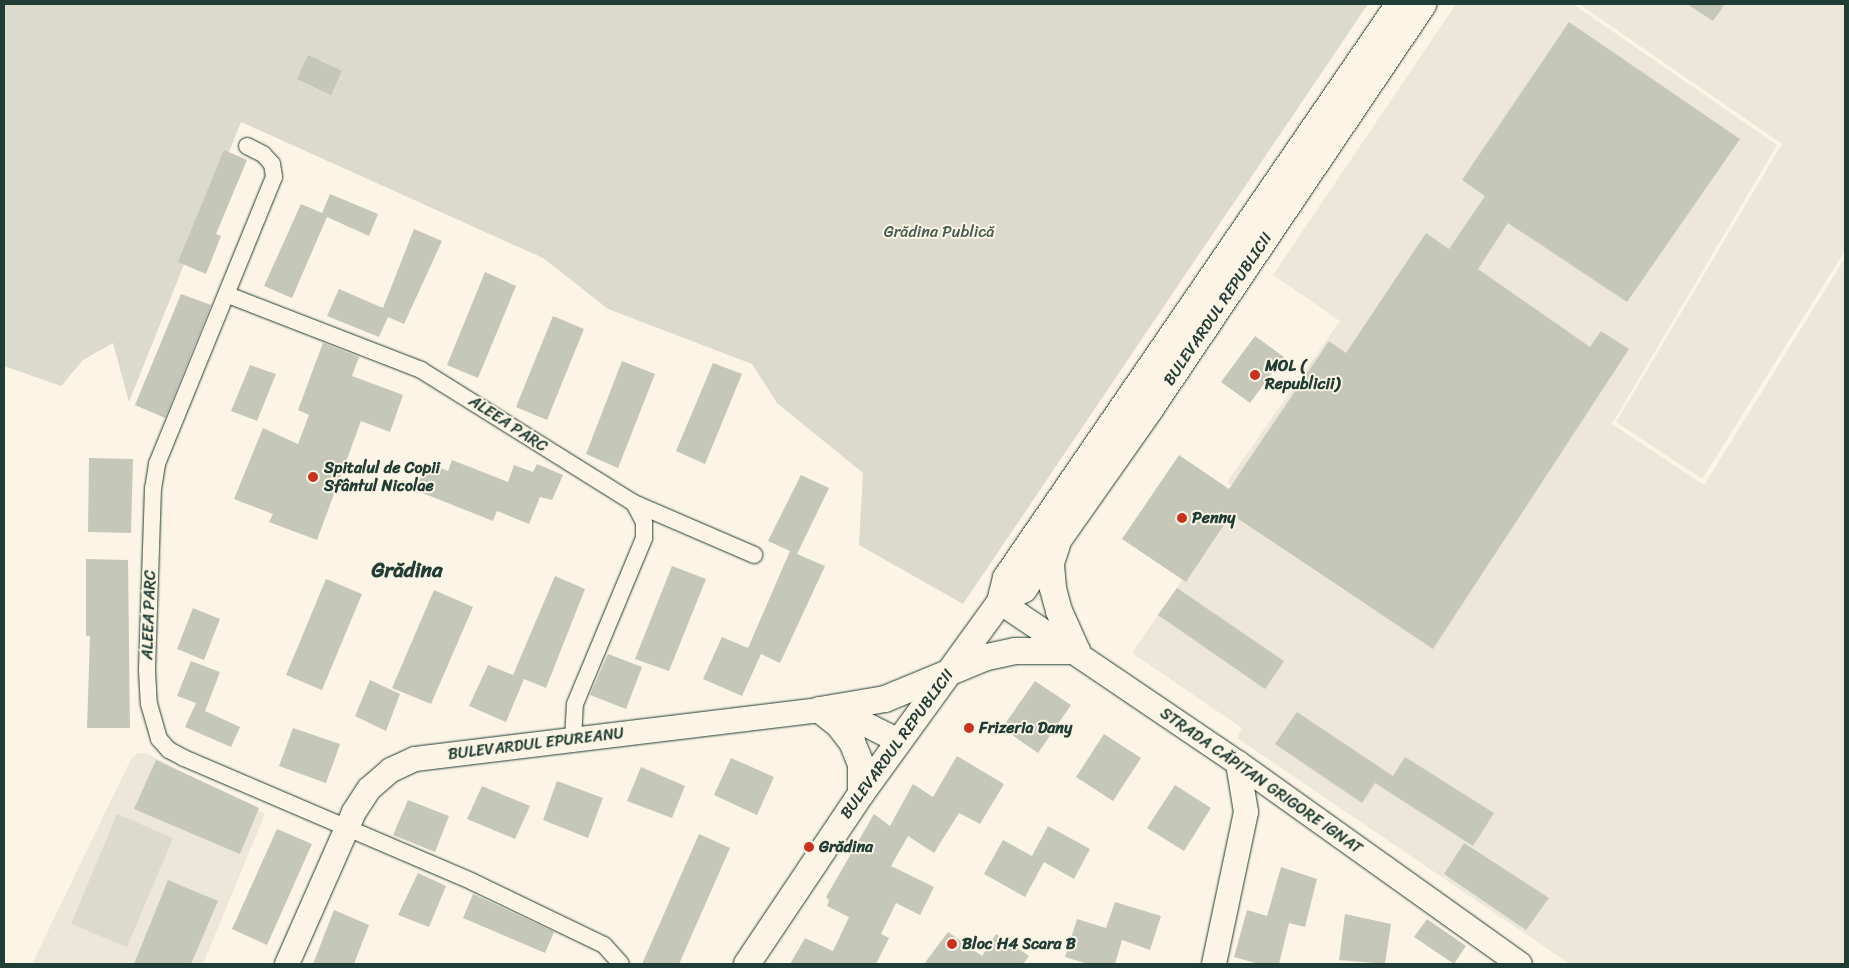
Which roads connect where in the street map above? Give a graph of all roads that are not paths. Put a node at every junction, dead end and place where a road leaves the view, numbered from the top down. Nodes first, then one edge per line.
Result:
1 (1399, 4) edge
2 (1423, 4) edge
3 (247, 146) dead end
4 (228, 295) junction
5 (634, 503) junction
6 (1059, 538) junction
7 (754, 555) dead end
8 (1000, 602) junction
9 (1077, 651) junction
10 (950, 671) junction
11 (820, 710) junction
12 (573, 740) junction
13 (899, 741) junction
14 (1238, 763) junction
15 (861, 794) junction
16 (346, 830) junction
17 (287, 964) edge
18 (621, 964) edge
19 (747, 964) edge
20 (1214, 964) edge
21 (1520, 964) edge

1 - 8 main road, BULEVARDUL REPUBLICII
2 - 6 main road, BULEVARDUL REPUBLICII
3 - 4 street, ALEEA PARC
4 - 5 street, ALEEA PARC
4 - 16 street, ALEEA PARC
5 - 7 street, ALEEA PARC
5 - 12 street
6 - 8 main road, BULEVARDUL REPUBLICII
6 - 9 main road
8 - 9 main road, STRADA CĂPITAN GRIGORE IGNAT
8 - 10 main road, BULEVARDUL REPUBLICII
9 - 10 main road
9 - 14 main road, STRADA CĂPITAN GRIGORE IGNAT
10 - 11 main road
10 - 13 main road, BULEVARDUL REPUBLICII
11 - 12 main road, BULEVARDUL EPUREANU
11 - 13 main road, BULEVARDUL EPUREANU
11 - 15 main road
12 - 16 main road, BULEVARDUL EPUREANU
13 - 15 main road, BULEVARDUL REPUBLICII
14 - 20 main road
14 - 21 main road, STRADA CĂPITAN GRIGORE IGNAT
15 - 19 main road, BULEVARDUL REPUBLICII
16 - 17 main road, BULEVARDUL EPUREANU
16 - 18 street, ALEEA PARC

